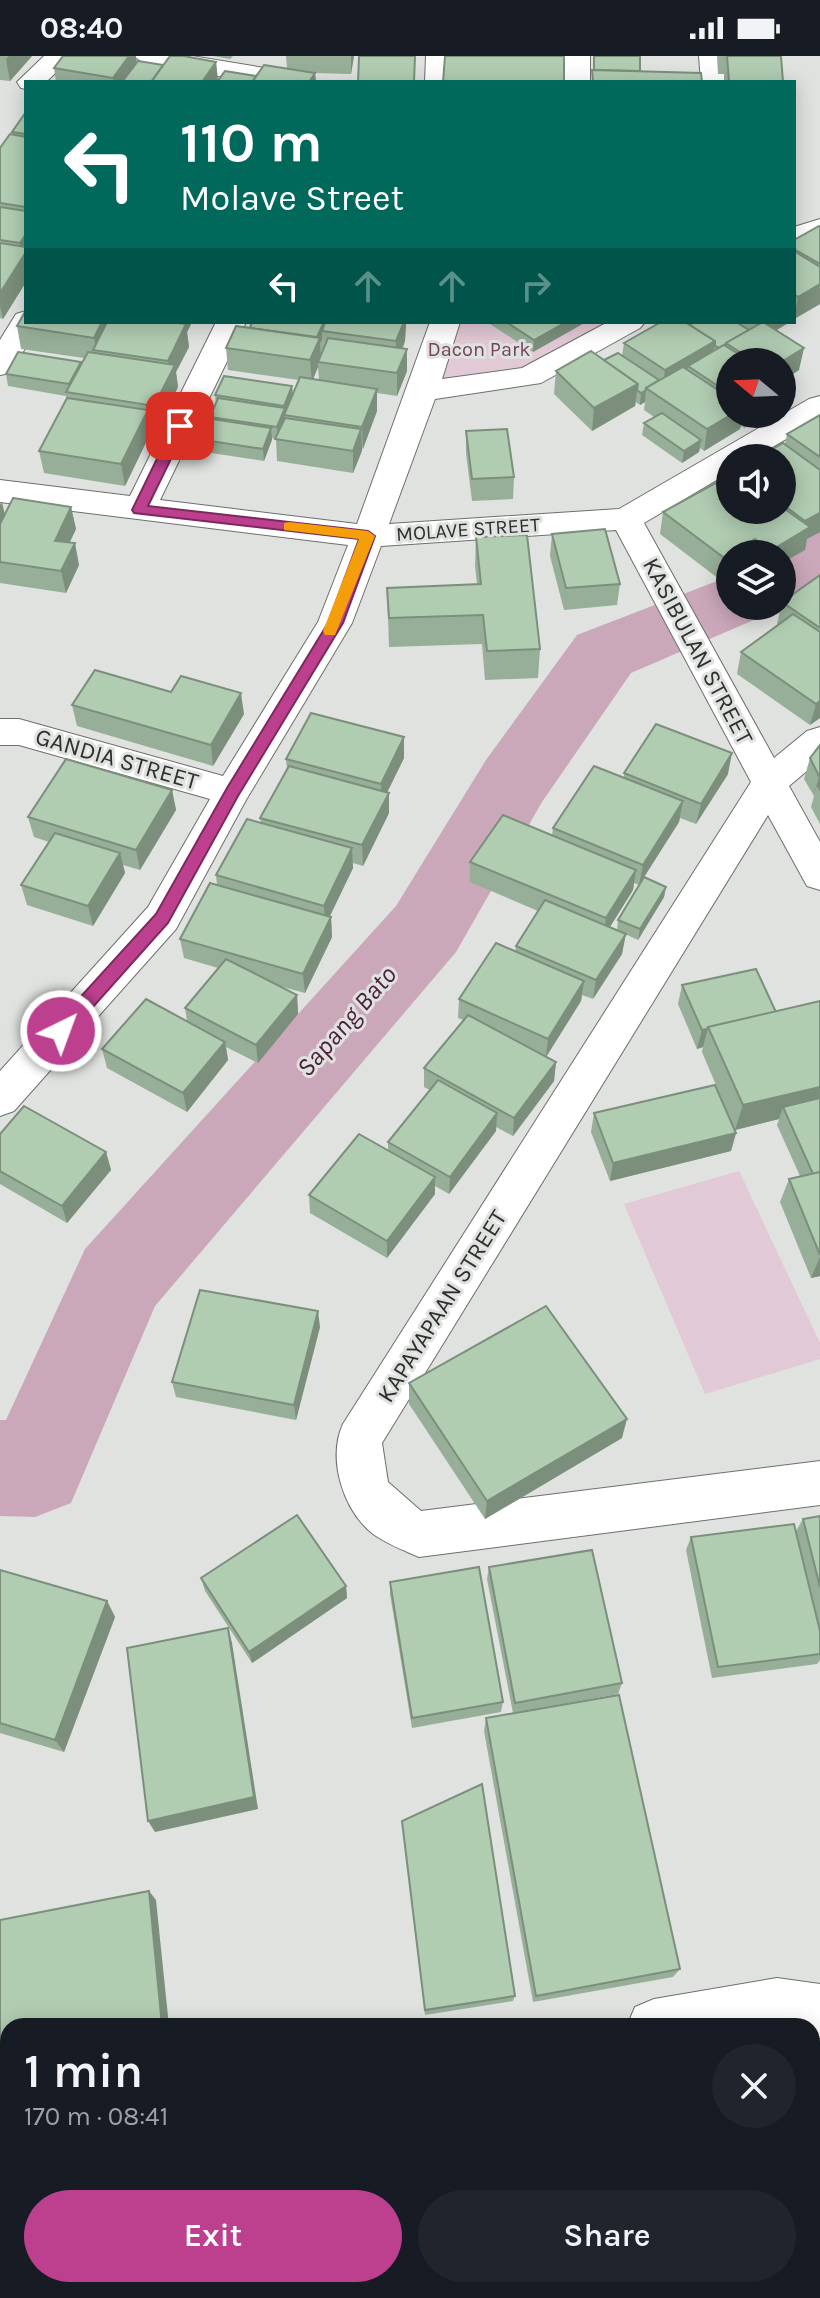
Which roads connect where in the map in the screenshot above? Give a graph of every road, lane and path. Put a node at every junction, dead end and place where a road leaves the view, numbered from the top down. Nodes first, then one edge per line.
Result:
1 (60, 56) edge
2 (146, 56) edge
3 (439, 56) edge
4 (577, 56) edge
5 (712, 56) edge
6 (271, 66) edge
7 (27, 80) edge
8 (297, 80) edge
9 (438, 80) edge
10 (577, 80) edge
11 (714, 80) edge
12 (820, 227) edge
13 (796, 236) edge
14 (24, 324) edge
15 (230, 324) edge
16 (444, 324) edge
17 (626, 324) edge
18 (0, 366) edge
19 (423, 391) junction
20 (820, 406) edge
21 (754, 444) edge
22 (716, 466) edge
23 (0, 491) edge
24 (139, 510) junction
25 (626, 519) junction
26 (368, 536) junction
27 (0, 732) edge
28 (820, 740) edge
29 (769, 783) junction
30 (232, 792) junction
31 (820, 876) edge
32 (0, 1099) edge
33 (820, 1483) edge
34 (820, 2011) edge
35 (701, 2018) edge

1 - 7 street
2 - 6 street
3 - 9 street
4 - 10 street
5 - 11 street
6 - 8 street
12 - 13 street
14 - 18 street
15 - 24 street
16 - 19 street
17 - 19 street
19 - 26 street
20 - 21 street, MOLAVE STREET
22 - 25 street, MOLAVE STREET
23 - 24 street, MOLAVE STREET
24 - 26 street, MOLAVE STREET
25 - 26 street, MOLAVE STREET
25 - 29 street, KASIBULAN STREET
26 - 30 street
27 - 30 street, GANDIA STREET
28 - 29 street, KAPAYAPAAN STREET
29 - 31 street, KASIBULAN STREET
29 - 33 street, KAPAYAPAAN STREET
30 - 32 street
34 - 35 street

